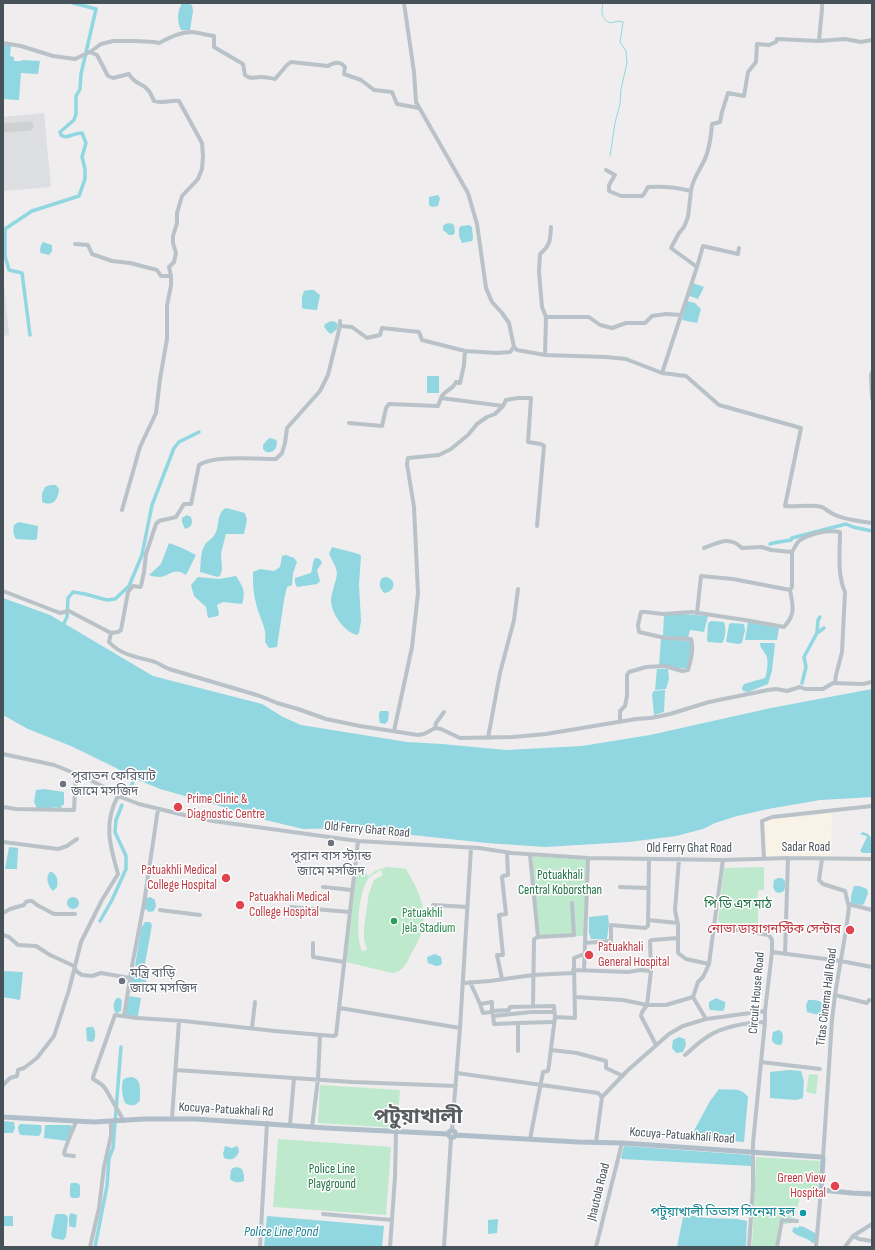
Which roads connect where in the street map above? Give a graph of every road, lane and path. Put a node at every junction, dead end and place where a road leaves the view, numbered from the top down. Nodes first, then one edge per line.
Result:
1 (404, 3) edge
2 (822, 3) edge
3 (872, 40) edge
4 (819, 41) junction
5 (3, 43) edge
6 (90, 52) junction
7 (419, 108) junction
8 (606, 170) dead end
9 (691, 191) junction
10 (551, 227) dead end
11 (75, 244) dead end
12 (739, 248) dead end
13 (697, 266) junction
14 (171, 276) junction
15 (681, 315) junction
16 (546, 317) junction
17 (514, 347) junction
18 (465, 352) junction
19 (545, 355) junction
20 (872, 372) edge
21 (662, 373) junction
22 (441, 398) junction
23 (872, 399) edge
24 (503, 406) junction
25 (349, 423) dead end
26 (122, 510) dead end
27 (872, 523) edge
28 (537, 526) dead end
29 (704, 548) dead end
30 (792, 552) junction
31 (518, 589) dead end
32 (790, 590) junction
33 (3, 591) edge
34 (697, 613) junction
35 (111, 632) junction
36 (872, 682) edge
37 (835, 683) junction
38 (444, 712) dead end
39 (620, 722) junction
40 (435, 728) junction
41 (394, 731) junction
42 (488, 738) junction
43 (3, 754) edge
44 (76, 773) junction
45 (118, 796) junction
46 (872, 806) edge
47 (3, 807) edge
48 (158, 809) junction
49 (77, 839) dead end
50 (3, 842) edge
51 (358, 842) junction
52 (471, 848) junction
53 (507, 853) junction
54 (530, 854) junction
55 (588, 858) junction
56 (764, 858) junction
57 (788, 858) junction
58 (822, 858) junction
59 (649, 859) junction
60 (679, 859) junction
61 (872, 859) edge
62 (723, 860) junction
63 (741, 860) joint
64 (620, 887) dead end
65 (323, 888) dead end
66 (648, 888) junction
67 (352, 890) junction
68 (572, 903) dead end
69 (848, 904) junction
70 (432, 905) dead end
71 (290, 907) dead end
72 (467, 907) junction
73 (160, 910) dead end
74 (872, 910) edge
75 (350, 912) junction
76 (3, 913) edge
77 (75, 914) dead end
78 (200, 915) dead end
79 (648, 920) junction
80 (678, 923) junction
81 (714, 926) junction
82 (3, 935) edge
83 (538, 937) junction
84 (678, 938) junction
85 (313, 943) dead end
86 (585, 943) junction
87 (772, 952) junction
88 (584, 954) junction
89 (785, 954) junction
90 (841, 960) junction
91 (344, 962) junction
92 (709, 964) junction
93 (74, 966) junction
94 (872, 967) edge
95 (584, 970) junction
96 (573, 971) junction
97 (651, 971) junction
98 (533, 975) junction
99 (130, 978) junction
100 (502, 979) junction
101 (463, 982) junction
102 (470, 982) junction
103 (835, 995) junction
104 (575, 997) junction
105 (693, 998) junction
106 (872, 1000) edge
107 (255, 1002) dead end
108 (480, 1004) junction
109 (647, 1005) junction
110 (533, 1006) junction
111 (340, 1008) junction
112 (765, 1011) junction
113 (492, 1013) junction
114 (554, 1015) junction
115 (124, 1016) junction
116 (706, 1019) junction
117 (179, 1021) junction
118 (552, 1022) dead end
119 (765, 1022) junction
120 (518, 1023) junction
121 (252, 1028) junction
122 (460, 1028) junction
123 (320, 1034) junction
124 (656, 1045) junction
125 (551, 1050) junction
126 (518, 1051) dead end
127 (685, 1055) dead end
128 (761, 1062) junction
129 (820, 1069) dead end
130 (176, 1070) junction
131 (457, 1073) junction
132 (623, 1076) junction
133 (294, 1078) junction
134 (318, 1079) junction
135 (3, 1085) edge
136 (541, 1085) junction
137 (456, 1086) junction
138 (602, 1097) junction
139 (3, 1118) edge
140 (172, 1118) junction
141 (122, 1121) junction
142 (76, 1122) junction
143 (111, 1122) junction
144 (267, 1123) junction
145 (290, 1125) junction
146 (312, 1127) junction
147 (396, 1131) junction
148 (452, 1134) junction
149 (530, 1139) junction
150 (596, 1142) junction
151 (622, 1143) junction
152 (752, 1152) junction
153 (74, 1156) dead end
154 (823, 1158) junction
155 (821, 1190) junction
156 (872, 1194) edge
157 (323, 1214) dead end
158 (392, 1220) junction
159 (797, 1221) dead end
160 (872, 1224) edge
161 (853, 1236) junction
162 (872, 1241) edge
163 (90, 1247) edge
164 (260, 1247) edge
165 (390, 1247) edge
166 (444, 1247) edge
167 (596, 1247) edge
168 (749, 1247) edge
169 (777, 1247) edge
170 (816, 1247) edge
171 (845, 1247) edge

1 - 7 street
2 - 4 street
3 - 4 street
4 - 9 street
5 - 6 street
6 - 7 street
6 - 14 street
7 - 17 street
8 - 9 street
9 - 13 street
10 - 16 street
11 - 14 street
12 - 13 street
13 - 15 street
14 - 26 street
15 - 16 street
15 - 21 street
16 - 19 street
17 - 18 street
17 - 19 street
18 - 22 street
18 - 35 street
19 - 21 street
20 - 23 street
21 - 27 street
22 - 24 street
22 - 25 street
24 - 28 street
24 - 41 street
29 - 30 street
30 - 32 street
30 - 37 street
31 - 42 street
32 - 34 street
32 - 34 street
33 - 35 street
34 - 39 street
35 - 41 street
36 - 37 street
37 - 39 street
38 - 40 street
39 - 42 street
40 - 41 street
40 - 42 street
43 - 44 street, Old Ferry Ghat Road
44 - 45 street, Old Ferry Ghat Road
44 - 47 street
45 - 48 street, Old Ferry Ghat Road
45 - 93 street
46 - 56 street
48 - 51 street, Old Ferry Ghat Road
48 - 99 street
49 - 50 street
51 - 52 street, Old Ferry Ghat Road
51 - 67 street
52 - 53 street, Old Ferry Ghat Road
52 - 72 street
53 - 54 street, Old Ferry Ghat Road
53 - 100 street
54 - 55 street, Old Ferry Ghat Road
54 - 83 street
55 - 59 street, Old Ferry Ghat Road
55 - 86 street
56 - 57 street, Sadar Road
56 - 63 street, Sadar Road
57 - 58 street, Sadar Road
57 - 89 street
58 - 61 street, Sadar Road
58 - 69 street
59 - 60 street, Old Ferry Ghat Road
59 - 66 street
60 - 62 street, Old Ferry Ghat Road
60 - 80 street
62 - 63 street, Old Ferry Ghat Road
62 - 81 street
64 - 66 street
65 - 67 street
66 - 79 street
67 - 75 street
68 - 83 street
69 - 74 street
69 - 90 street, Titas Cinema Hall Road
70 - 72 street
71 - 75 street
72 - 101 street
73 - 78 street
75 - 91 street
76 - 77 street
79 - 80 street
79 - 86 street
80 - 84 street
81 - 87 street, Circuit House Road
81 - 92 street
82 - 93 street
83 - 98 street
84 - 92 street
84 - 97 street
85 - 91 street
86 - 88 street
87 - 89 street
87 - 112 street, Circuit House Road
88 - 95 street
88 - 96 street
89 - 90 street
90 - 94 street
90 - 103 street, Titas Cinema Hall Road
91 - 111 street
92 - 105 street
93 - 99 street
93 - 135 street
95 - 96 street
95 - 97 street
96 - 98 street
96 - 104 street
97 - 109 street
98 - 100 street
98 - 110 street
99 - 115 street
100 - 102 street
101 - 102 street
101 - 122 street
102 - 108 street
103 - 106 street
103 - 154 street, Titas Cinema Hall Road
104 - 109 street
104 - 114 street
105 - 109 street
105 - 116 street
107 - 121 street
108 - 113 street
108 - 113 street
109 - 124 street
110 - 113 street
110 - 114 street
111 - 122 street
111 - 123 street
112 - 116 street
112 - 119 street, Circuit House Road
113 - 114 street
113 - 120 street
114 - 125 street
115 - 117 street
115 - 141 street
116 - 124 street
117 - 121 street
117 - 130 street
118 - 120 street
119 - 127 street
119 - 128 street, Circuit House Road
120 - 126 street
121 - 123 street
122 - 131 street
123 - 134 street
124 - 132 street
125 - 132 street
125 - 136 street
128 - 129 street
128 - 152 street, Circuit House Road
130 - 133 street
130 - 140 street
131 - 136 street
131 - 137 street
132 - 138 street
133 - 134 street
133 - 145 street
134 - 137 street
134 - 146 street
136 - 138 street
136 - 149 street
137 - 148 street
138 - 150 street
139 - 142 main road, Kocuya-Patuakhali Rd
140 - 141 main road, Kocuya-Patuakhali Rd
140 - 144 main road, Kocuya-Patuakhali Rd
141 - 143 main road, Kocuya-Patuakhali Rd
142 - 143 main road, Kocuya-Patuakhali Rd
142 - 153 street
143 - 163 street
144 - 145 main road, Kocuya-Patuakhali Rd
144 - 164 street
145 - 146 main road, Kocuya-Patuakhali Rd
146 - 147 main road, Kocuya-Patuakhali Rd
147 - 148 main road, Kocuya-Patuakhali Rd
147 - 158 street
148 - 149 main road, Kocuya-Patuakhali Road
148 - 166 street
149 - 150 main road, Kocuya-Patuakhali Road
150 - 151 main road, Kocuya-Patuakhali Road
151 - 152 main road, Kocuya-Patuakhali Road
151 - 167 street, Jhautola Road
152 - 154 main road, Kocuya-Patuakhali Road
152 - 168 street, Circuit House Road
154 - 155 main road
155 - 156 main road
155 - 170 street
157 - 158 street
158 - 165 street
159 - 169 street
160 - 161 street
161 - 162 street
161 - 171 street

